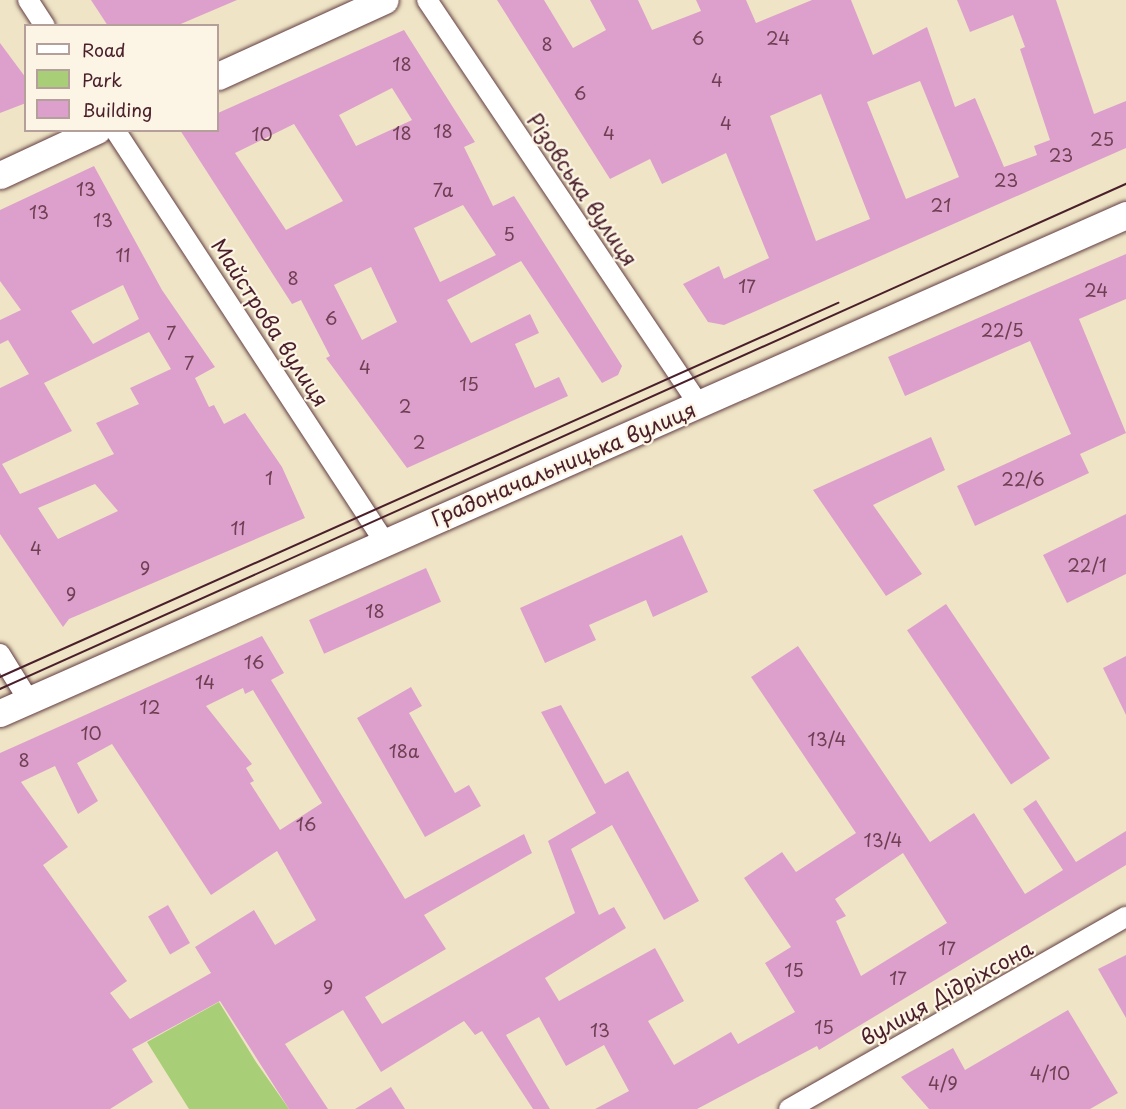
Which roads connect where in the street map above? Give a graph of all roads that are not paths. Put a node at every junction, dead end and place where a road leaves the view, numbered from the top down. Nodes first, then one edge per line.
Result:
1 (28, 0) edge
2 (385, 0) edge
3 (427, 0) edge
4 (44, 24) edge
5 (219, 76) edge
6 (93, 132) edge
7 (117, 132) edge
8 (0, 175) edge
9 (1126, 215) edge
10 (699, 405) junction
11 (384, 541) junction
12 (0, 654) edge
13 (28, 701) junction
14 (0, 713) edge
15 (1126, 916) edge
16 (789, 1109) edge

1 - 4 street
2 - 5 street
3 - 10 street, Різовська вулиця
6 - 8 street
7 - 11 street, Майстрова вулиця
9 - 10 street, Градоначальницька вулиця
10 - 11 street, Градоначальницька вулиця
11 - 13 street, Градоначальницька вулиця
12 - 13 street
13 - 14 street, Градоначальницька вулиця
15 - 16 street, вулиця Дідріхсона

